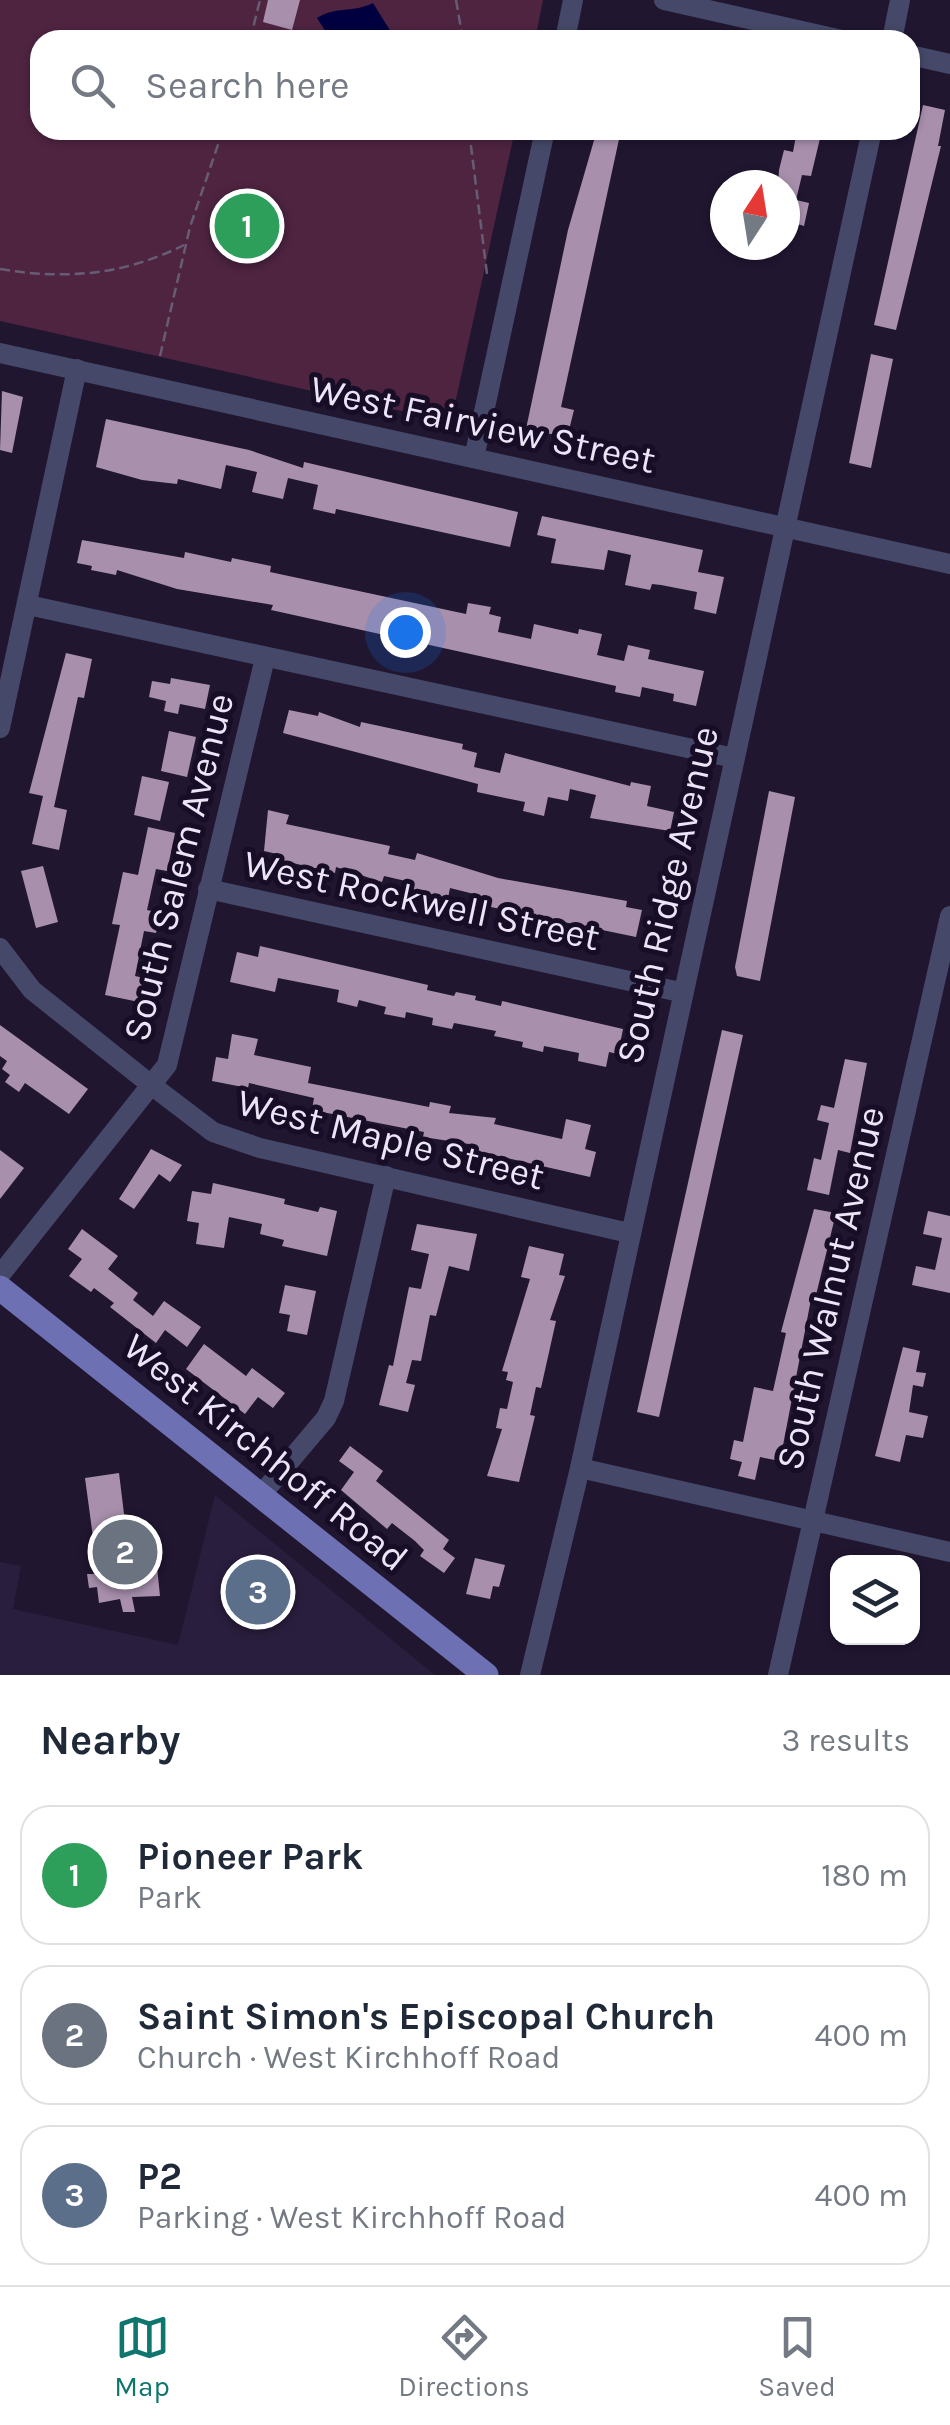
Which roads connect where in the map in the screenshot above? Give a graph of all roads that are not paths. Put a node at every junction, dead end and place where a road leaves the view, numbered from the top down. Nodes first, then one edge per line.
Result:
1 (574, 0) edge
2 (664, 0) edge
3 (900, 0) edge
4 (567, 30) edge
5 (798, 30) edge
6 (894, 30) edge
7 (920, 58) edge
8 (950, 64) edge
9 (543, 140) edge
10 (870, 140) edge
11 (0, 353) edge
12 (77, 369) junction
13 (474, 458) junction
14 (786, 526) junction
15 (950, 564) edge
16 (28, 606) junction
17 (265, 658) junction
18 (0, 728) edge
19 (734, 758) junction
20 (208, 889) junction
21 (950, 916) edge
22 (0, 948) edge
23 (680, 992) junction
24 (150, 1084) junction
25 (386, 1176) junction
26 (629, 1233) junction
27 (0, 1276) edge
28 (0, 1288) edge
29 (580, 1468) junction
30 (262, 1495) junction
31 (813, 1520) junction
32 (950, 1552) edge
33 (486, 1675) edge
34 (530, 1675) edge
35 (778, 1675) edge

1 - 4 street
2 - 5 street
3 - 6 street
7 - 8 street
9 - 13 street
10 - 14 street, South Ridge Avenue
11 - 12 street, West Fairview Street
12 - 13 street, West Fairview Street
12 - 16 street
13 - 14 street, West Fairview Street
14 - 15 street, West Fairview Street
14 - 19 street, South Ridge Avenue
16 - 17 street
16 - 18 street
17 - 19 street
17 - 20 street, South Salem Avenue
19 - 23 street, South Ridge Avenue
20 - 23 street, West Rockwell Street
20 - 24 street, South Salem Avenue
21 - 31 street, South Walnut Avenue
22 - 24 street, West Maple Street
23 - 26 street, South Ridge Avenue
24 - 25 street, West Maple Street
24 - 27 street, South Salem Avenue
25 - 26 street, West Maple Street
25 - 30 street
26 - 29 street, South Ridge Avenue
28 - 30 main road, West Kirchhoff Road
29 - 31 street
29 - 34 street, South Ridge Avenue
30 - 33 main road, West Kirchhoff Road
31 - 32 street
31 - 35 street, South Walnut Avenue

